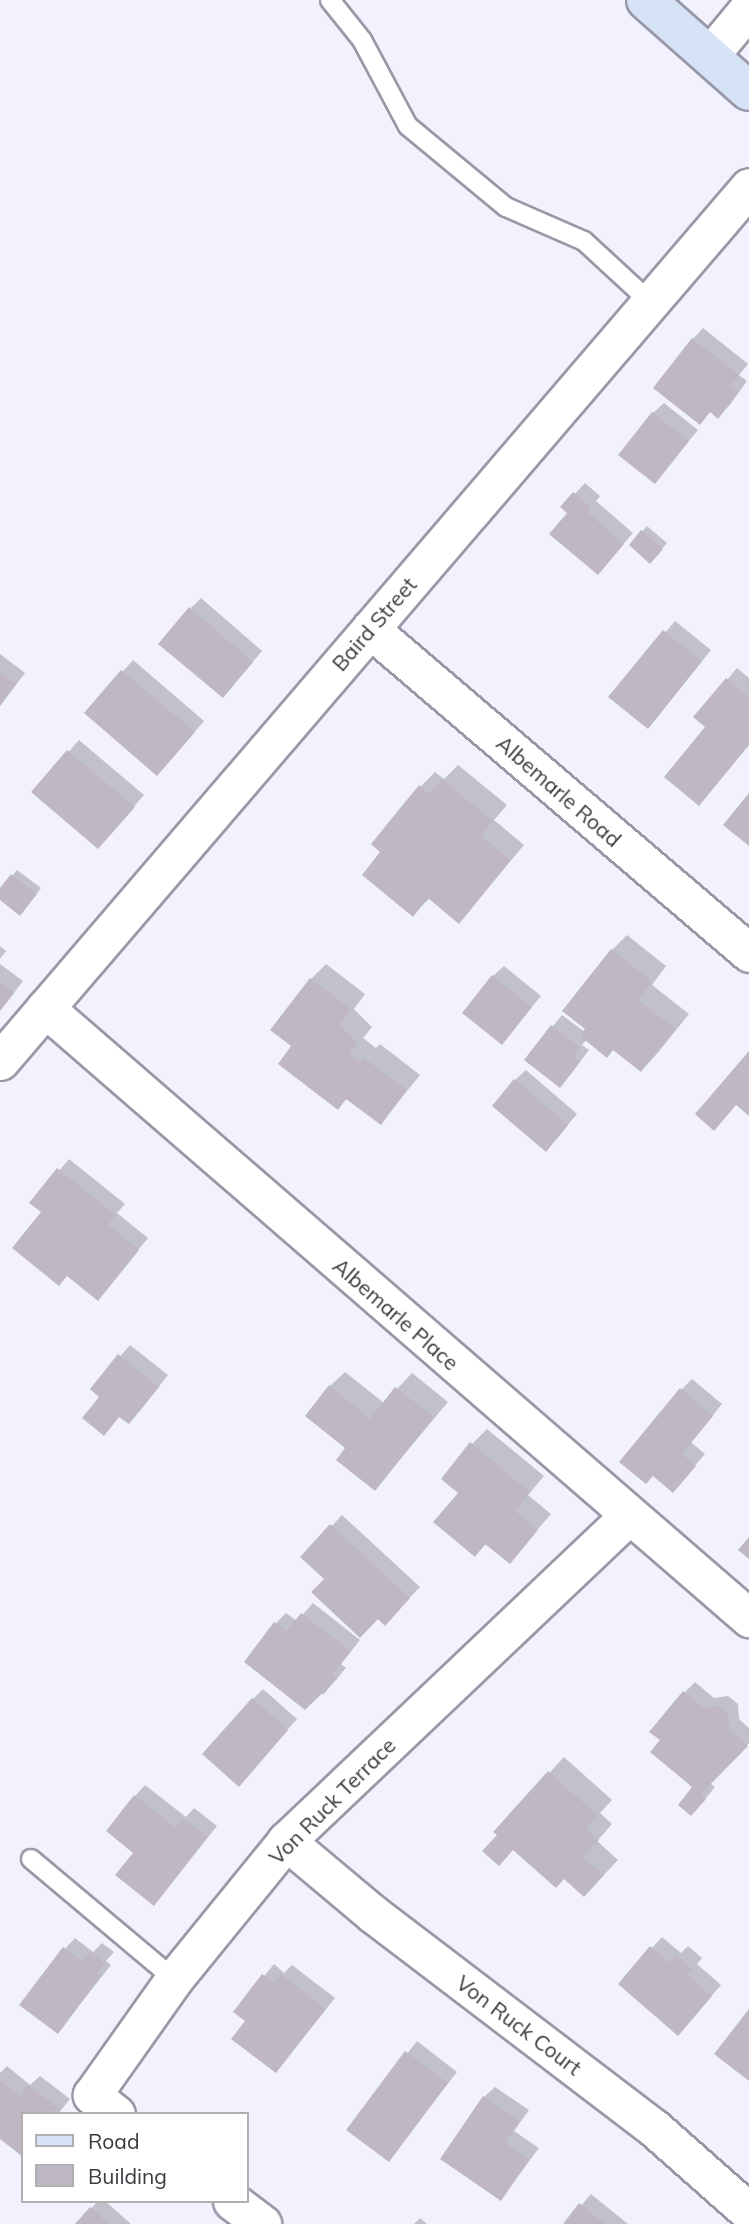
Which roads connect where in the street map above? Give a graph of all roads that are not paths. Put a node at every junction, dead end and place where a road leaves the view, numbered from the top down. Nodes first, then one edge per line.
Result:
1 (330, 0) edge
2 (739, 0) edge
3 (665, 6) edge
4 (749, 8) edge
5 (710, 55) junction
6 (749, 90) edge
7 (749, 187) edge
8 (650, 302) junction
9 (370, 629) junction
10 (749, 953) edge
11 (44, 1008) junction
12 (0, 1061) edge
13 (629, 1516) junction
14 (749, 1618) edge
15 (286, 1841) junction
16 (31, 1859) dead end
17 (174, 1979) junction
18 (113, 2112) edge
19 (235, 2203) edge
20 (749, 2212) edge
21 (262, 2224) edge

1 - 8 lane
2 - 4 lane
3 - 5 street
4 - 5 street
5 - 6 street
7 - 8 street, Baird Street
8 - 9 street, Baird Street
9 - 10 street, Albemarle Road
9 - 11 street, Baird Street
11 - 12 street, Baird Street
11 - 13 street, Albemarle Place
13 - 14 street, Albemarle Place
13 - 15 street, Von Ruck Terrace
15 - 17 street, Von Ruck Terrace
15 - 20 street, Von Ruck Court
16 - 17 lane
17 - 18 street, Von Ruck Terrace
19 - 21 street

